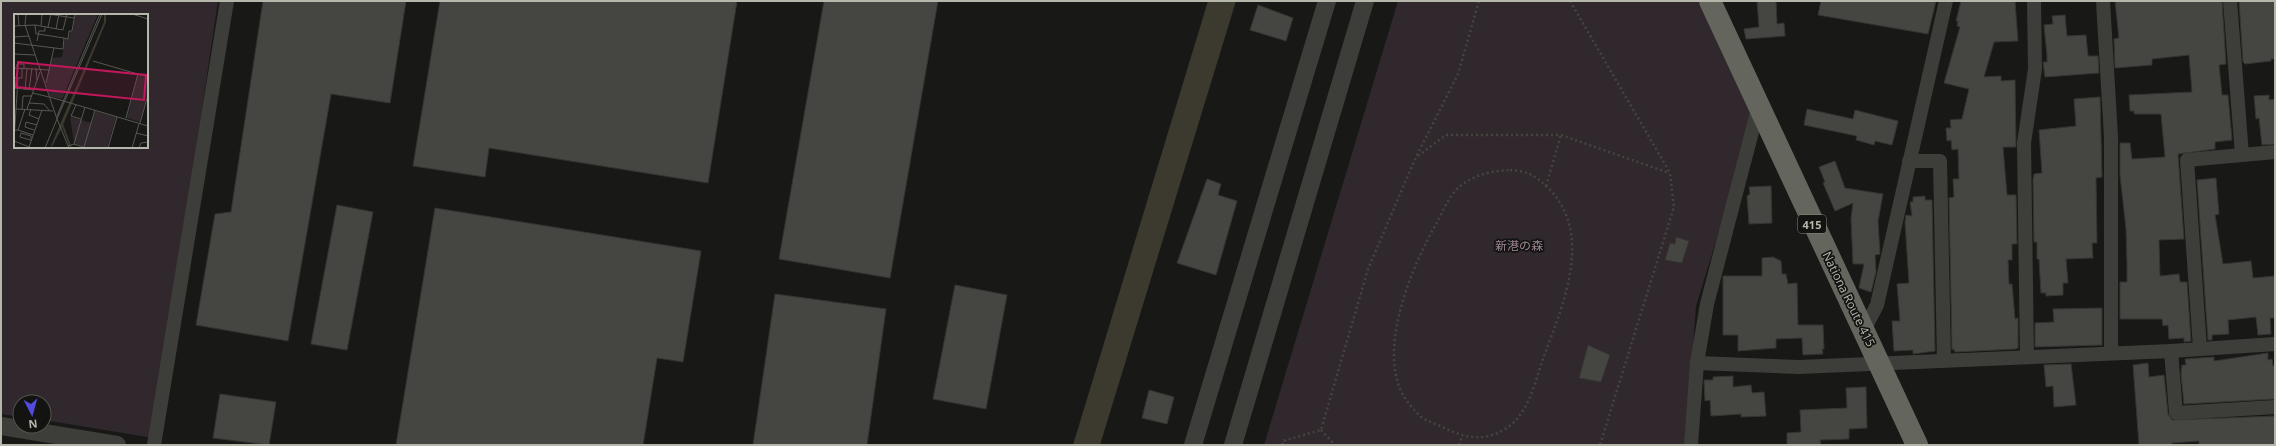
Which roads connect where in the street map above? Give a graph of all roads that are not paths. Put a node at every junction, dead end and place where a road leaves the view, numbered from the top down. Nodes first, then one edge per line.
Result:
1 (227, 1) edge
2 (1327, 1) edge
3 (1365, 1) edge
4 (1710, 1) edge
5 (1946, 1) edge
6 (2034, 1) edge
7 (2104, 1) edge
8 (2230, 1) edge
9 (1758, 109) junction
10 (2275, 152) edge
11 (2242, 155) junction
12 (1909, 161) junction
13 (1864, 330) junction
14 (2275, 344) edge
15 (2200, 348) junction
16 (2171, 351) junction
17 (2111, 353) junction
18 (2027, 357) junction
19 (1944, 360) junction
20 (1697, 363) junction
21 (1880, 363) junction
22 (2275, 406) edge
23 (1, 426) edge
24 (117, 445) edge
25 (154, 445) edge
26 (1193, 445) edge
27 (1233, 445) edge
28 (1691, 445) edge
29 (1917, 445) edge

1 - 25 street
2 - 26 street
3 - 27 street
4 - 9 highway, Nationa Route 415 / 415
5 - 12 street
6 - 18 street
7 - 17 street
8 - 11 street
9 - 13 highway, Nationa Route 415 / 415
9 - 20 street
10 - 11 street
11 - 15 street
12 - 13 street
12 - 19 street
13 - 21 highway, Nationa Route 415 / 415
14 - 15 street
15 - 16 street
16 - 17 street
16 - 22 street
17 - 18 street
18 - 19 street
19 - 21 street
20 - 21 street
20 - 28 street
21 - 29 highway, Nationa Route 415 / 415
23 - 24 street

